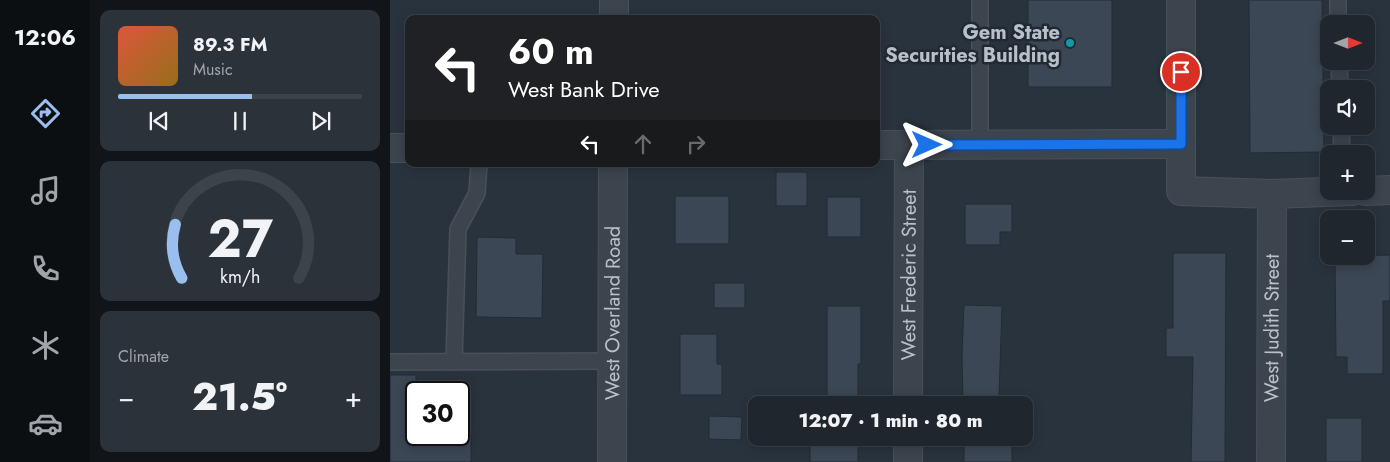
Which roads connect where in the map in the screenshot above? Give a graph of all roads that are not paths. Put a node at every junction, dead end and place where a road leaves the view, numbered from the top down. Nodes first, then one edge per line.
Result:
1 (614, 0) edge
2 (980, 0) edge
3 (1181, 0) edge
4 (1338, 0) edge
5 (614, 15) edge
6 (1338, 15) edge
7 (1181, 144) junction
8 (909, 145) junction
9 (980, 145) junction
10 (880, 146) edge
11 (390, 148) edge
12 (405, 148) edge
13 (479, 167) edge
14 (613, 167) edge
15 (1390, 190) edge
16 (1375, 191) edge
17 (1320, 192) edge
18 (1272, 194) junction
19 (612, 361) junction
20 (390, 362) edge
21 (454, 362) junction
22 (908, 396) edge
23 (908, 446) edge
24 (612, 462) edge
25 (908, 462) edge
26 (1271, 462) edge

1 - 5 street
2 - 9 lane
3 - 7 street
4 - 6 lane
7 - 9 street
7 - 18 street
8 - 9 street
8 - 10 street
8 - 22 street, West Frederic Street
11 - 12 street
13 - 21 lane
14 - 19 street, West Overland Road
15 - 16 street
17 - 18 street
18 - 26 street, West Judith Street
19 - 21 lane
19 - 24 street, West Overland Road
20 - 21 lane
23 - 25 street

